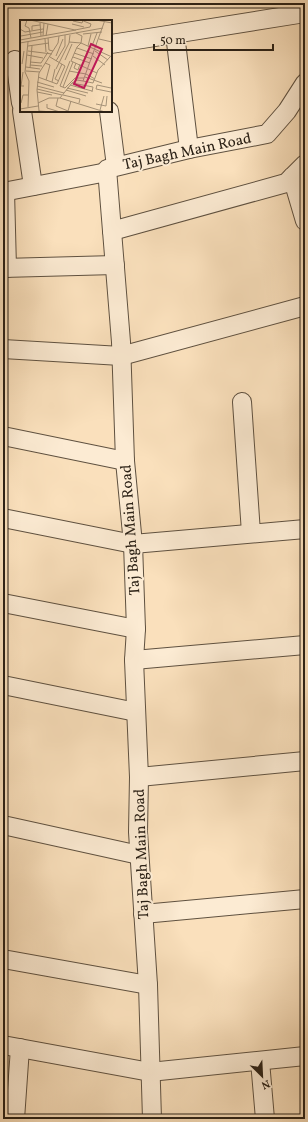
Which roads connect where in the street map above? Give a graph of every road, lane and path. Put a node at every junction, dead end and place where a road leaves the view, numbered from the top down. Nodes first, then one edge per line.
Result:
1 (305, 13) edge
2 (175, 34) junction
3 (112, 44) edge
4 (13, 60) edge
5 (305, 83) edge
6 (20, 97) edge
7 (22, 112) edge
8 (109, 112) edge
9 (189, 149) junction
10 (305, 164) edge
11 (112, 169) junction
12 (292, 177) junction
13 (33, 186) junction
14 (4, 192) edge
15 (305, 220) edge
16 (112, 231) junction
17 (115, 265) junction
18 (5, 268) edge
19 (305, 306) edge
20 (3, 349) edge
21 (122, 356) junction
22 (242, 402) dead end
23 (3, 436) edge
24 (125, 461) junction
25 (3, 518) edge
26 (305, 529) edge
27 (251, 533) junction
28 (133, 544) junction
29 (3, 603) edge
30 (136, 629) junction
31 (305, 645) edge
32 (134, 660) junction
33 (3, 686) edge
34 (136, 712) junction
35 (305, 761) edge
36 (139, 777) junction
37 (3, 825) edge
38 (139, 855) junction
39 (305, 899) edge
40 (143, 914) junction
41 (3, 959) edge
42 (148, 985) junction
43 (11, 1046) edge
44 (305, 1056) edge
45 (260, 1061) junction
46 (150, 1072) junction
47 (11, 1115) edge
48 (152, 1119) edge
49 (265, 1119) edge

1 - 2 street
2 - 3 street
2 - 9 street
4 - 6 street
5 - 9 street, Taj Bagh Main Road
7 - 13 street
8 - 11 street
9 - 11 street, Taj Bagh Main Road
10 - 12 street
11 - 13 street
11 - 16 street, Taj Bagh Main Road
12 - 15 street
12 - 16 street
13 - 14 street
14 - 18 street
16 - 17 street, Taj Bagh Main Road
17 - 18 street
17 - 21 street, Taj Bagh Main Road
19 - 21 street
20 - 21 street
21 - 24 street, Taj Bagh Main Road
22 - 27 street
23 - 24 street
24 - 28 street, Taj Bagh Main Road
25 - 28 street
26 - 27 street
27 - 28 street
28 - 30 street, Taj Bagh Main Road
29 - 30 street
30 - 32 street, Taj Bagh Main Road
31 - 32 street
32 - 34 street, Taj Bagh Main Road
33 - 34 street
34 - 36 street, Taj Bagh Main Road
35 - 36 street
36 - 38 street, Taj Bagh Main Road
37 - 38 street
38 - 40 street, Taj Bagh Main Road
39 - 40 street
40 - 42 street, Taj Bagh Main Road
41 - 42 street
42 - 46 street, Taj Bagh Main Road
43 - 46 street
43 - 47 street
44 - 45 street
45 - 46 street
45 - 49 street
46 - 48 street, Taj Bagh Main Road

